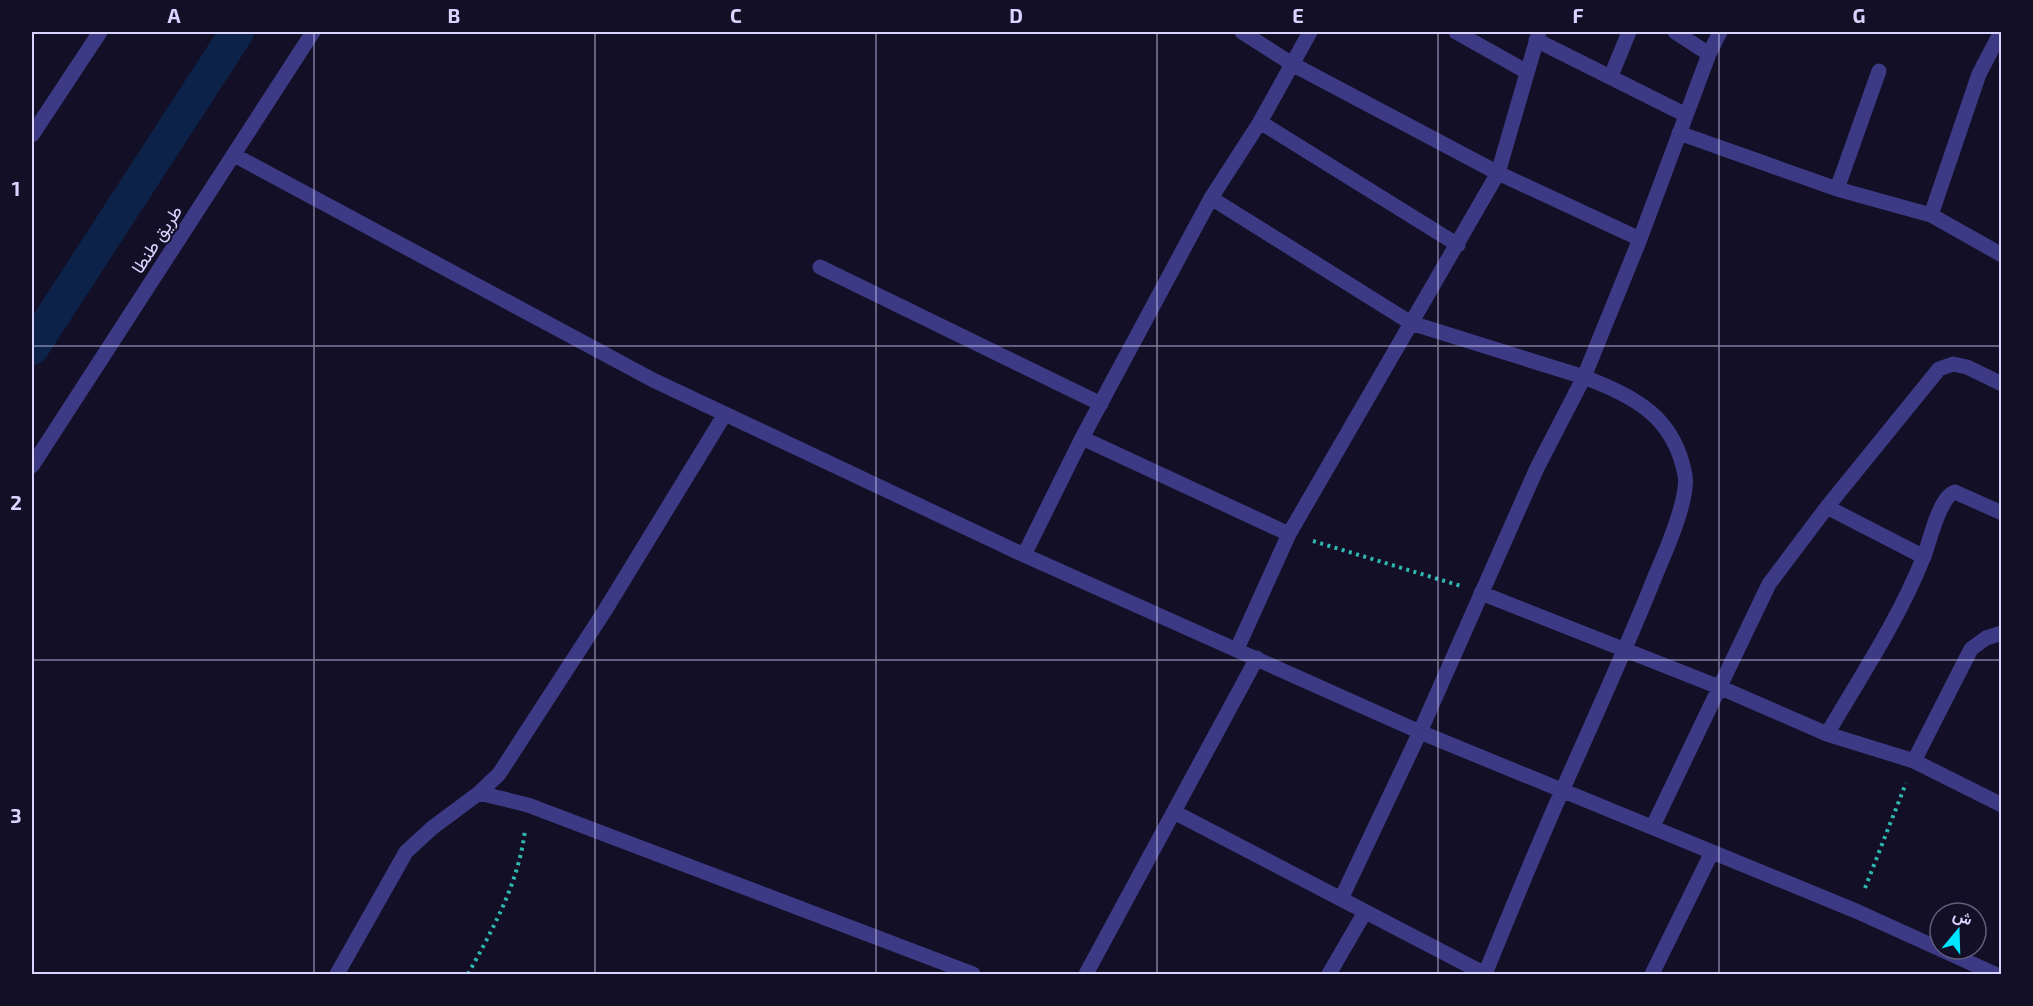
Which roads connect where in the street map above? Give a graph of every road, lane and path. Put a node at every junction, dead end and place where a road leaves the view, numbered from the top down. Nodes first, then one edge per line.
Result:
1 (100, 32) edge
2 (313, 32) edge
3 (1242, 32) edge
4 (1310, 32) edge
5 (1456, 32) edge
6 (1629, 32) edge
7 (1675, 32) edge
8 (1720, 32) edge
9 (2001, 32) edge
10 (1538, 36) edge
11 (1709, 54) junction
12 (1292, 64) junction
13 (1879, 71) dead end
14 (1527, 72) junction
15 (1611, 76) junction
16 (1686, 115) junction
17 (1260, 122) junction
18 (1679, 133) junction
19 (32, 135) edge
20 (234, 155) junction
21 (1498, 173) junction
22 (1837, 189) junction
23 (1211, 198) junction
24 (1931, 215) junction
25 (1640, 239) junction
26 (1458, 245) junction
27 (2001, 255) edge
28 (820, 267) dead end
29 (1411, 323) junction
30 (1584, 376) junction
31 (2001, 384) edge
32 (1101, 404) junction
33 (725, 414) junction
34 (1082, 438) junction
35 (32, 466) edge
36 (1827, 507) junction
37 (2001, 513) edge
38 (1289, 534) junction
39 (1024, 555) junction
40 (1924, 557) junction
41 (1481, 593) junction
42 (2001, 633) edge
43 (1237, 649) junction
44 (1626, 650) junction
45 (1257, 658) junction
46 (1719, 687) junction
47 (1420, 732) junction
48 (1827, 734) junction
49 (1914, 761) junction
50 (1562, 791) junction
51 (479, 793) junction
52 (528, 805) junction
53 (2001, 805) edge
54 (1174, 812) junction
55 (1653, 826) junction
56 (1712, 852) junction
57 (1341, 899) junction
58 (1856, 911) junction
59 (1365, 912) junction
60 (1485, 974) edge
61 (337, 975) edge
62 (468, 975) edge
63 (972, 975) edge
64 (1086, 975) edge
65 (1329, 975) edge
66 (1652, 975) edge
67 (1995, 975) edge

1 - 19 street
2 - 20 street, طريق طنطا
3 - 12 street
4 - 12 street
5 - 14 street
6 - 15 street
7 - 11 street
8 - 11 street
9 - 24 street
10 - 14 street
10 - 15 street
11 - 16 street
12 - 17 street
12 - 21 street
13 - 22 street
14 - 21 street
15 - 16 street
16 - 18 street
17 - 23 street
17 - 26 street
18 - 22 street
18 - 25 street
20 - 33 street
20 - 35 street, طريق طنطا
21 - 25 street
21 - 26 street
22 - 24 street
23 - 29 street
23 - 32 street
24 - 27 street
25 - 30 street
26 - 29 street
28 - 32 street
29 - 30 street
29 - 38 street
30 - 41 street
30 - 44 street
31 - 36 street
32 - 34 street
33 - 39 street
33 - 51 street
34 - 38 street
34 - 39 street
36 - 40 street
36 - 46 street
37 - 40 street
38 - 41 path
38 - 43 street
39 - 43 street
40 - 48 street
41 - 44 street
41 - 47 street
42 - 49 street
43 - 45 street
44 - 46 street
44 - 50 street
45 - 47 street
45 - 54 street
46 - 48 street
46 - 55 street
47 - 50 street
47 - 57 street
48 - 49 street
49 - 53 street
49 - 58 path
50 - 55 street
50 - 60 street
51 - 52 street
51 - 61 street
52 - 62 path
52 - 63 street
54 - 57 street
54 - 64 street
55 - 56 street
56 - 58 street
56 - 66 street
57 - 59 street
58 - 67 street
59 - 60 street
59 - 65 street

